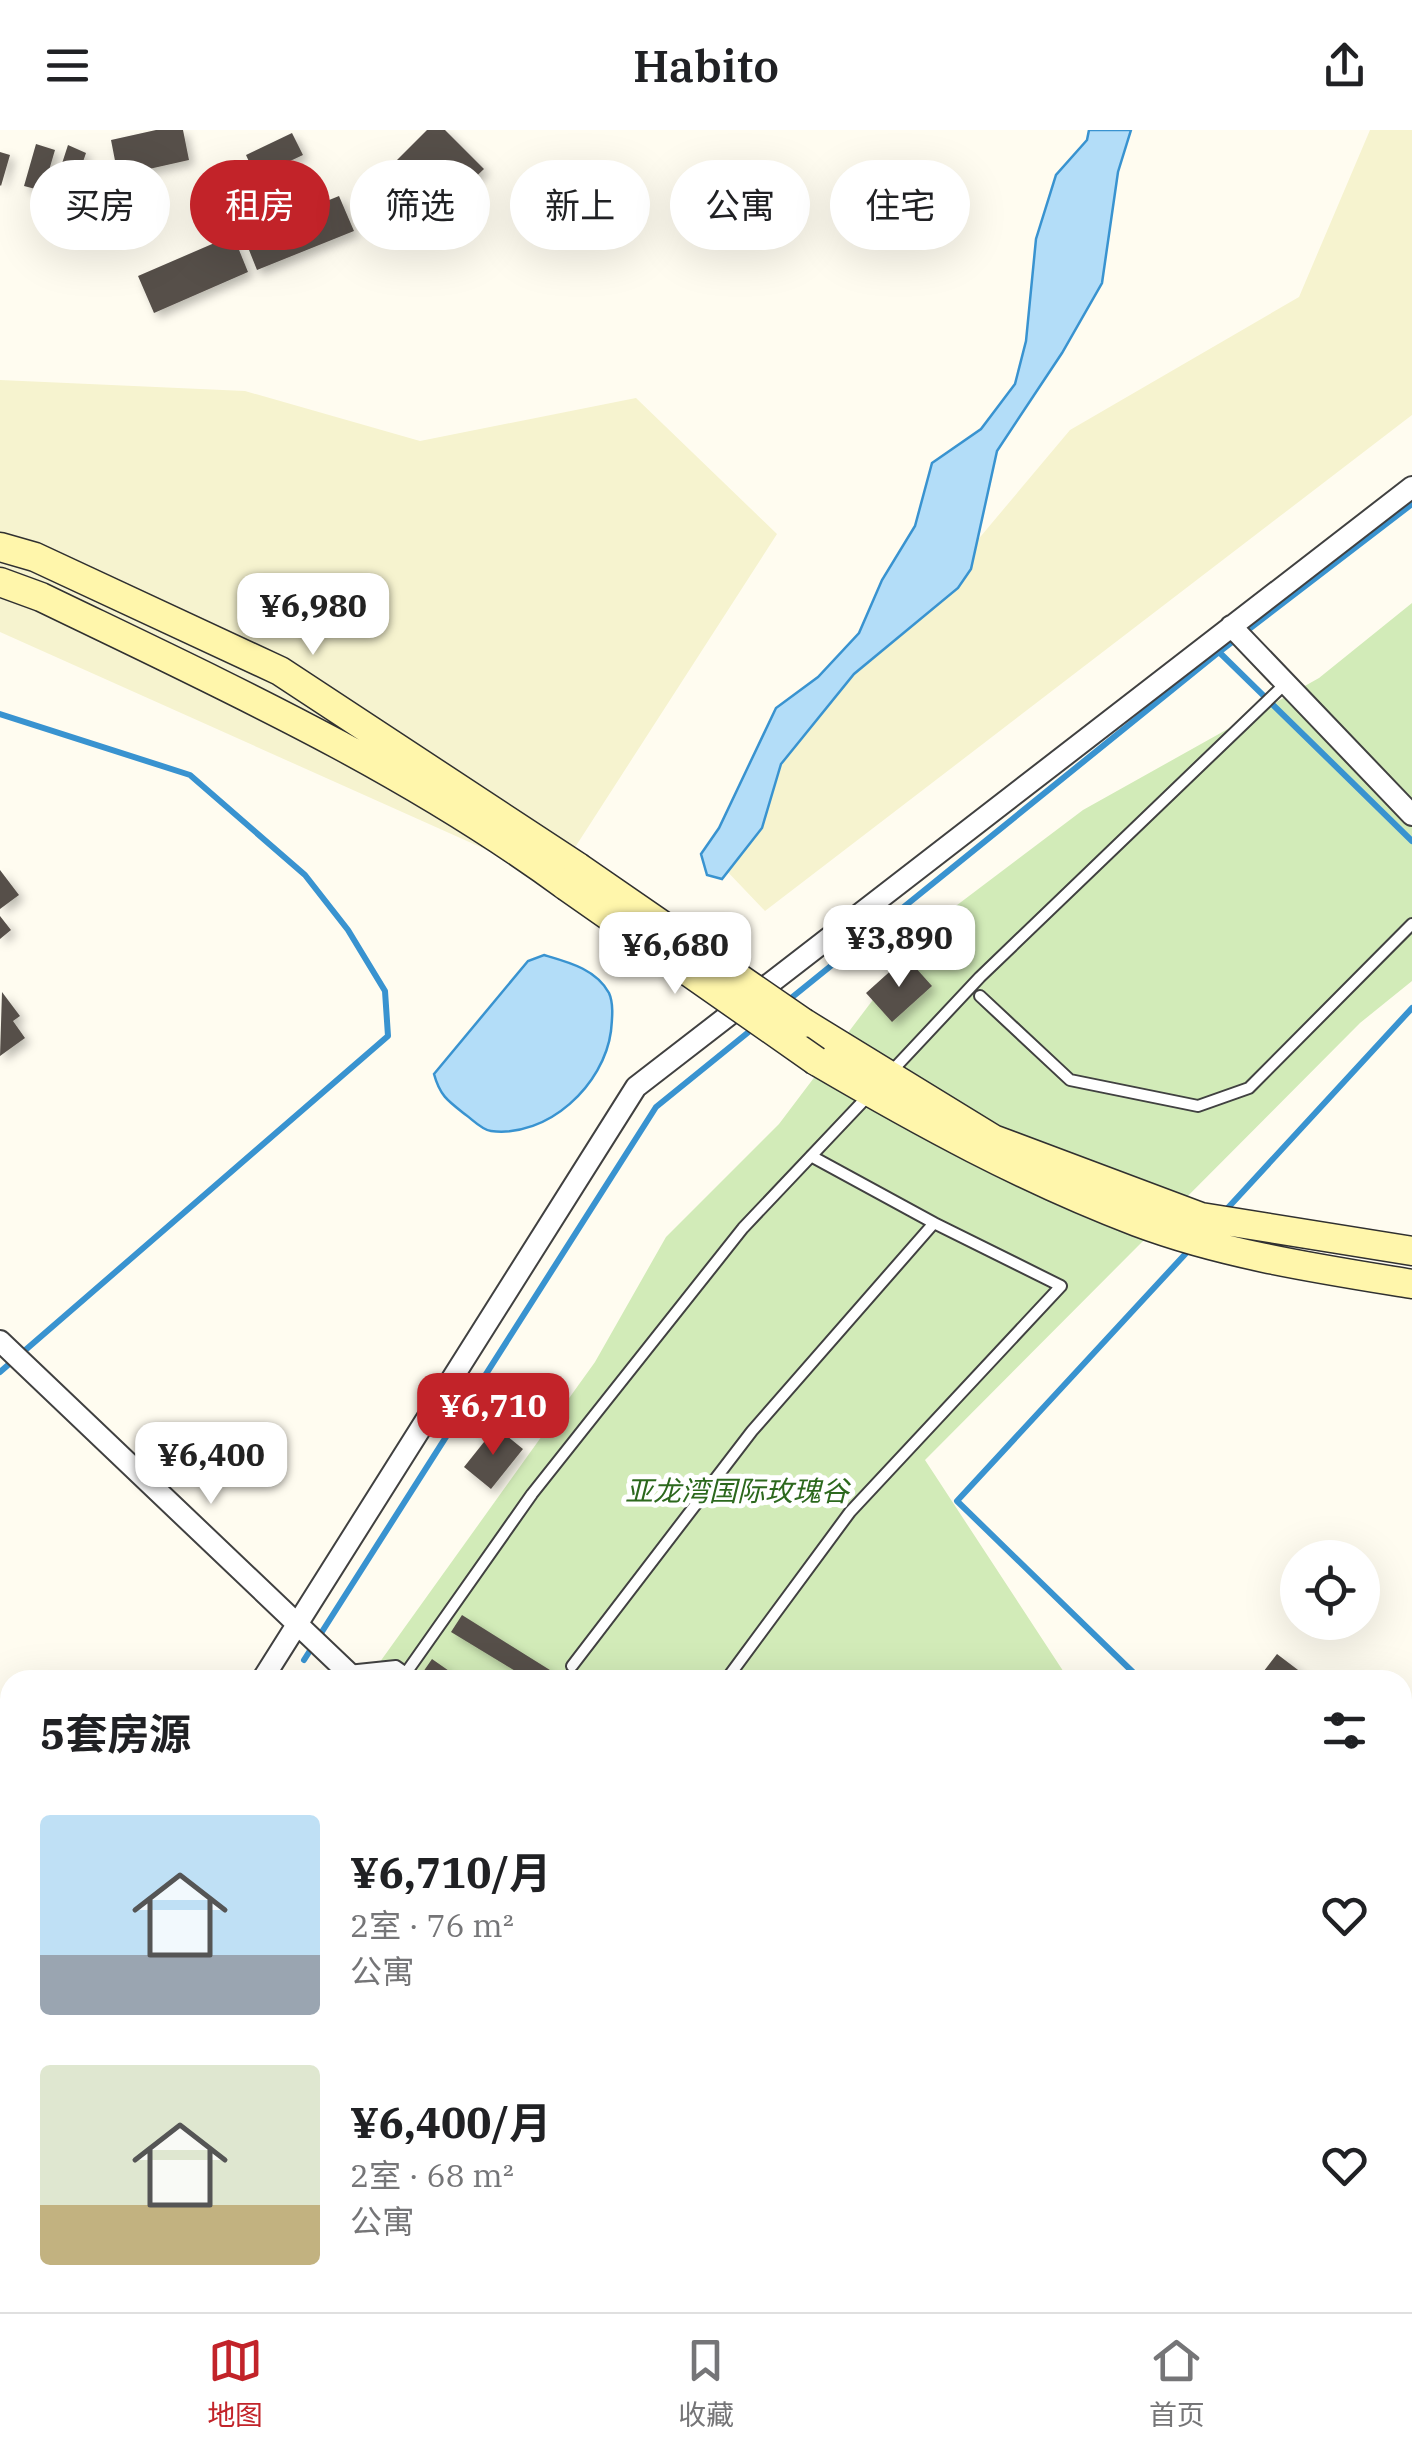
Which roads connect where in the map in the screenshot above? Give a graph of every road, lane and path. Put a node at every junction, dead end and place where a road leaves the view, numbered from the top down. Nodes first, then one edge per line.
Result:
1 (1412, 487) edge
2 (0, 547) edge
3 (0, 582) edge
4 (1231, 626) junction
5 (1286, 683) junction
6 (1412, 815) edge
7 (572, 876) junction
8 (1412, 924) edge
9 (980, 996) dead end
10 (811, 1156) junction
11 (934, 1224) junction
12 (1412, 1251) edge
13 (1412, 1284) edge
14 (0, 1341) edge
15 (298, 1624) junction
16 (572, 1666) dead end
17 (268, 1670) edge
18 (346, 1670) edge
19 (378, 1670) edge
20 (402, 1670) edge
21 (408, 1670) edge
22 (733, 1670) edge

1 - 4 street
2 - 7 main road
3 - 7 main road
4 - 5 street
4 - 15 street
5 - 6 street
5 - 10 lane
7 - 12 main road, bridge
7 - 13 main road, bridge
8 - 9 lane
10 - 11 lane
10 - 21 lane
11 - 16 lane
11 - 22 lane
14 - 15 street
15 - 17 street
15 - 18 street
19 - 20 lane

